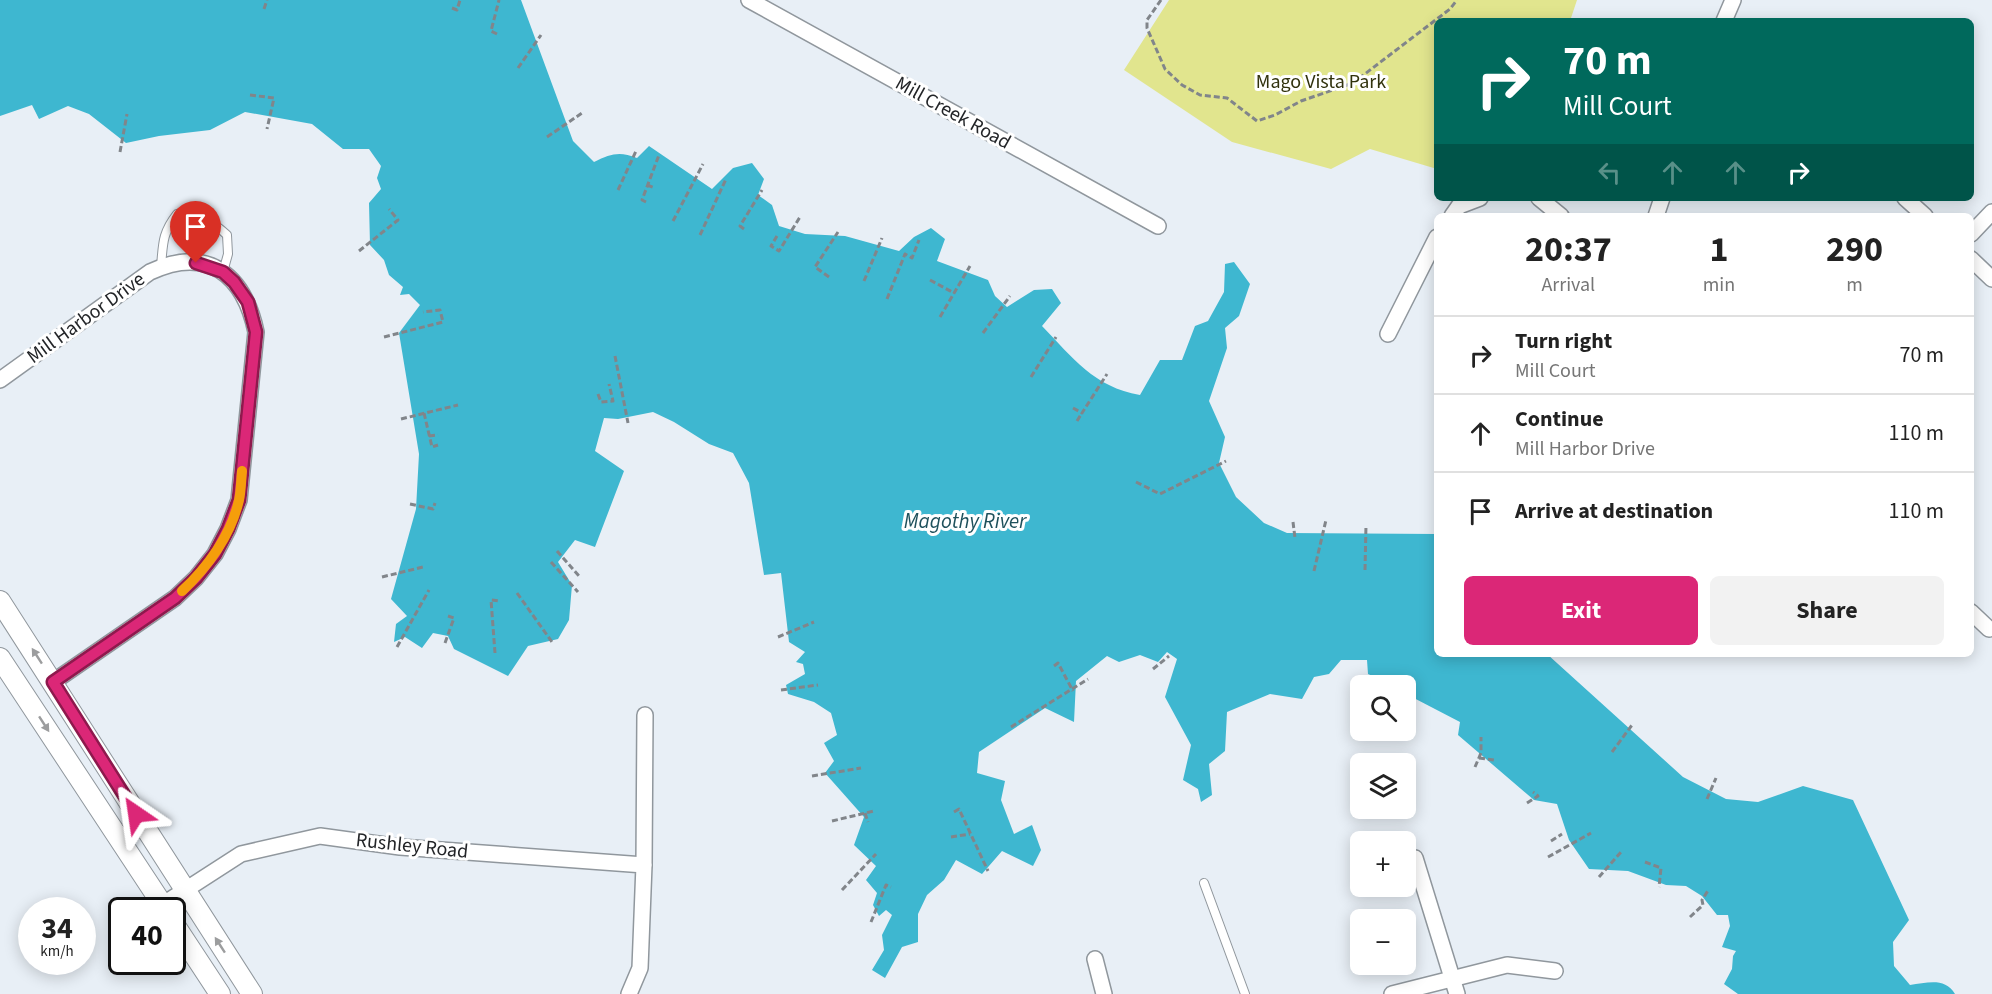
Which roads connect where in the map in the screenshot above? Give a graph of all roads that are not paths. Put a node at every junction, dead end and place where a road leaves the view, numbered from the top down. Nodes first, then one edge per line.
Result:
1 (749, 0) edge
2 (1733, 0) edge
3 (1725, 18) edge
4 (1472, 201) edge
5 (1543, 201) edge
6 (1908, 201) edge
7 (1992, 212) edge
8 (1454, 213) edge
9 (1557, 213) edge
10 (1921, 213) edge
11 (1158, 226) dead end
12 (1974, 231) edge
13 (1434, 243) edge
14 (1974, 262) edge
15 (161, 267) junction
16 (223, 272) junction
17 (1992, 279) edge
18 (1388, 334) dead end
19 (0, 380) edge
20 (0, 600) edge
21 (1974, 615) edge
22 (1974, 628) edge
23 (1990, 629) edge
24 (0, 658) edge
25 (53, 682) junction
26 (645, 715) dead end
27 (1416, 861) edge
28 (644, 865) junction
29 (1204, 883) dead end
30 (184, 889) junction
31 (157, 897) edge
32 (178, 897) edge
33 (186, 941) edge
34 (1095, 959) dead end
35 (1555, 971) dead end
36 (1453, 978) junction
37 (220, 994) edge
38 (252, 994) edge
39 (629, 994) edge
40 (1104, 994) edge
41 (1245, 994) edge
42 (1392, 994) edge
43 (1457, 994) edge

1 - 11 street, Mill Creek Road
2 - 3 street
4 - 8 street
5 - 9 street
6 - 10 street
7 - 12 street
13 - 18 street
14 - 17 street
15 - 16 street, Mill Harbor Drive
15 - 16 lane
15 - 19 street, Mill Harbor Drive
16 - 25 street, Mill Harbor Drive
25 -> 20 street
21 - 23 street
22 - 23 street
24 -> 31 street
25 - 30 street
26 - 28 street
27 - 36 street
28 - 30 street, Rushley Road
28 - 39 street
29 - 41 lane
30 - 32 street, Rushley Road
38 -> 30 street
33 - 37 street
34 - 40 street
35 - 36 street
36 - 42 street
36 - 43 street

